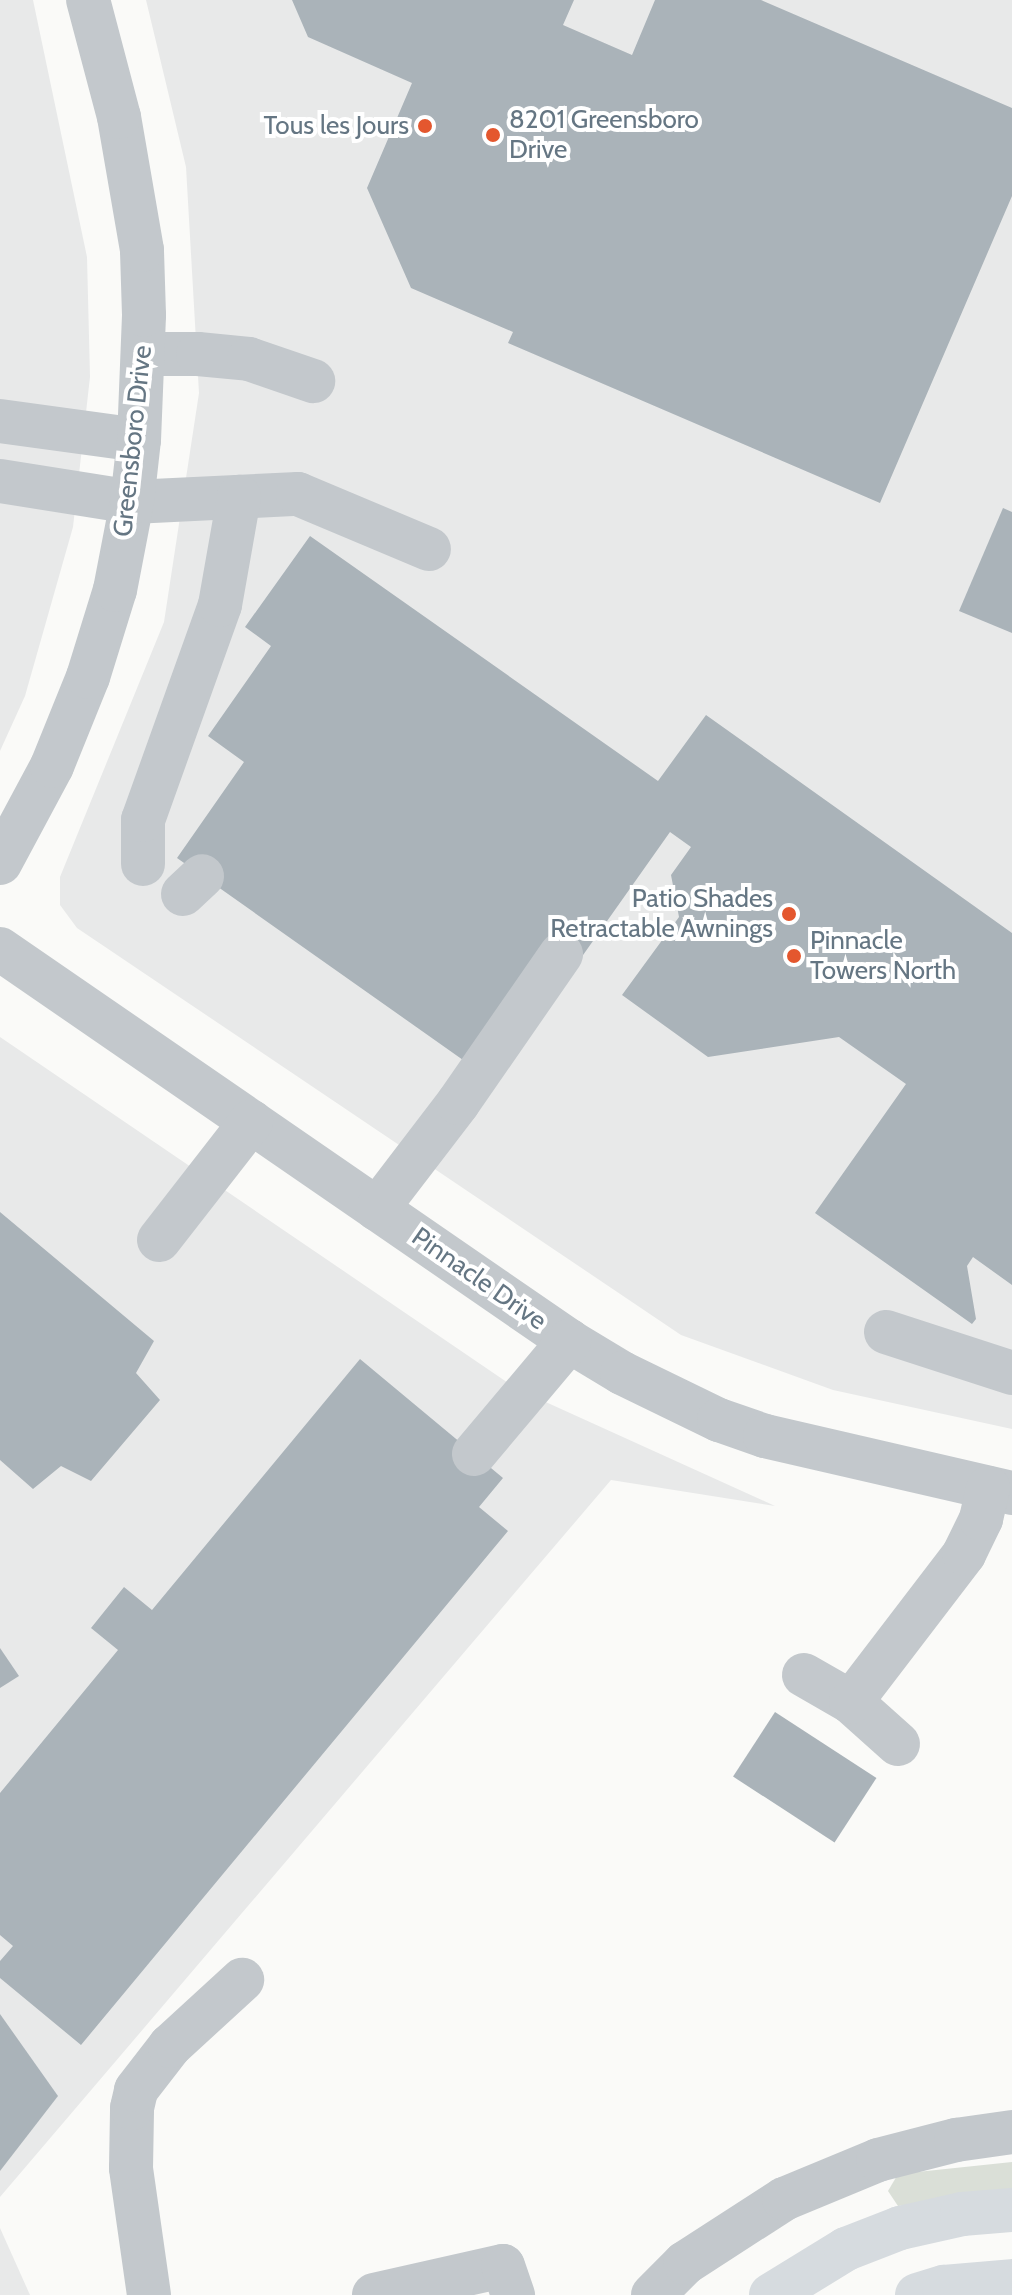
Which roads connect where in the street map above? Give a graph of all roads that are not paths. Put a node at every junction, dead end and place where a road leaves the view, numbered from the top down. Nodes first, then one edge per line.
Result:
1 (88, 0) edge
2 (143, 354) junction
3 (313, 381) dead end
4 (0, 421) edge
5 (139, 440) junction
6 (0, 481) edge
7 (239, 497) junction
8 (132, 502) junction
9 (429, 549) dead end
10 (0, 863) edge
11 (143, 864) dead end
12 (0, 949) edge
13 (561, 954) dead end
14 (251, 1122) junction
15 (377, 1209) junction
16 (159, 1240) dead end
17 (886, 1332) dead end
18 (569, 1341) junction
19 (1012, 1373) edge
20 (474, 1454) dead end
21 (1000, 1490) edge
22 (804, 1675) dead end
23 (851, 1702) junction
24 (898, 1744) dead end
25 (242, 1980) dead end
26 (1012, 2132) edge
27 (1012, 2210) edge
28 (1012, 2281) edge
29 (149, 2295) edge
30 (374, 2295) edge
31 (513, 2295) edge
32 (653, 2295) edge
33 (771, 2295) edge
34 (917, 2295) edge

1 - 2 street, Greensboro Drive
2 - 3 street
2 - 5 street, Greensboro Drive
4 - 5 street
5 - 8 street, Greensboro Drive
6 - 8 street
7 - 8 street
7 - 9 street
7 - 11 street
8 - 10 street, Greensboro Drive
12 - 14 street, Pinnacle Drive
13 - 15 street
14 - 15 street, Pinnacle Drive
14 - 16 street
15 - 18 street, Pinnacle Drive
17 - 19 street
18 - 20 street
18 - 21 street, Pinnacle Drive
21 - 23 street
22 - 23 street
23 - 24 street
25 - 29 street
26 - 32 street
27 - 33 highway
28 - 34 highway
30 - 31 street

